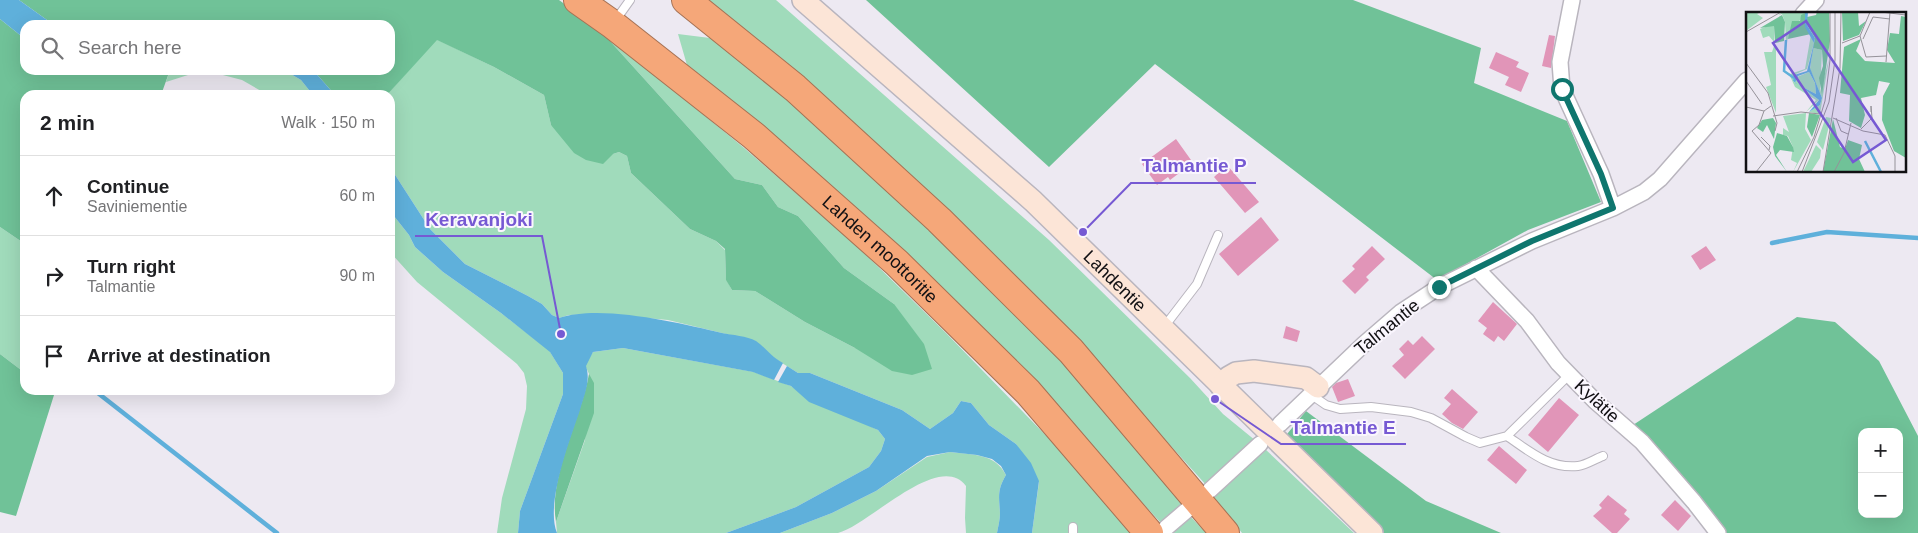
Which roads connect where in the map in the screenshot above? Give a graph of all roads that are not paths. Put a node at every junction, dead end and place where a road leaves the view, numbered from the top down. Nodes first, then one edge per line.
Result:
1 (578, 0) edge
2 (630, 0) edge
3 (686, 0) edge
4 (803, 0) edge
5 (1572, 0) edge
6 (1816, 0) edge
7 (1805, 12) edge
8 (612, 24) junction
9 (1746, 81) edge
10 (1613, 208) junction
11 (1218, 235) dead end
12 (1476, 268) junction
13 (1164, 328) junction
14 (1569, 375) junction
15 (1221, 386) junction
16 (1314, 391) junction
17 (1280, 424) dead end
18 (1507, 436) junction
19 (1260, 444) dead end
20 (1603, 456) dead end
21 (1210, 490) dead end
22 (1187, 510) dead end
23 (1158, 531) edge
24 (1225, 533) edge
25 (1372, 533) edge
26 (1718, 533) edge

1 - 8 highway, Lahden moottoritie
2 - 8 lane
3 - 24 highway
4 - 13 main road, Lahdentie
5 - 10 street
6 - 7 street
8 - 23 highway, Lahden moottoritie
9 - 10 street, Talmantie
10 - 12 street, Talmantie
11 - 13 lane
12 - 14 street, Kylätie
12 - 16 street, Talmantie
13 - 15 main road, Lahdentie
14 - 18 lane
14 - 26 street, Kylätie
15 - 16 main road
15 - 25 main road, Lahdentie
16 - 17 street, Talmantie
16 - 18 lane
18 - 20 lane
19 - 21 street
22 - 23 street

